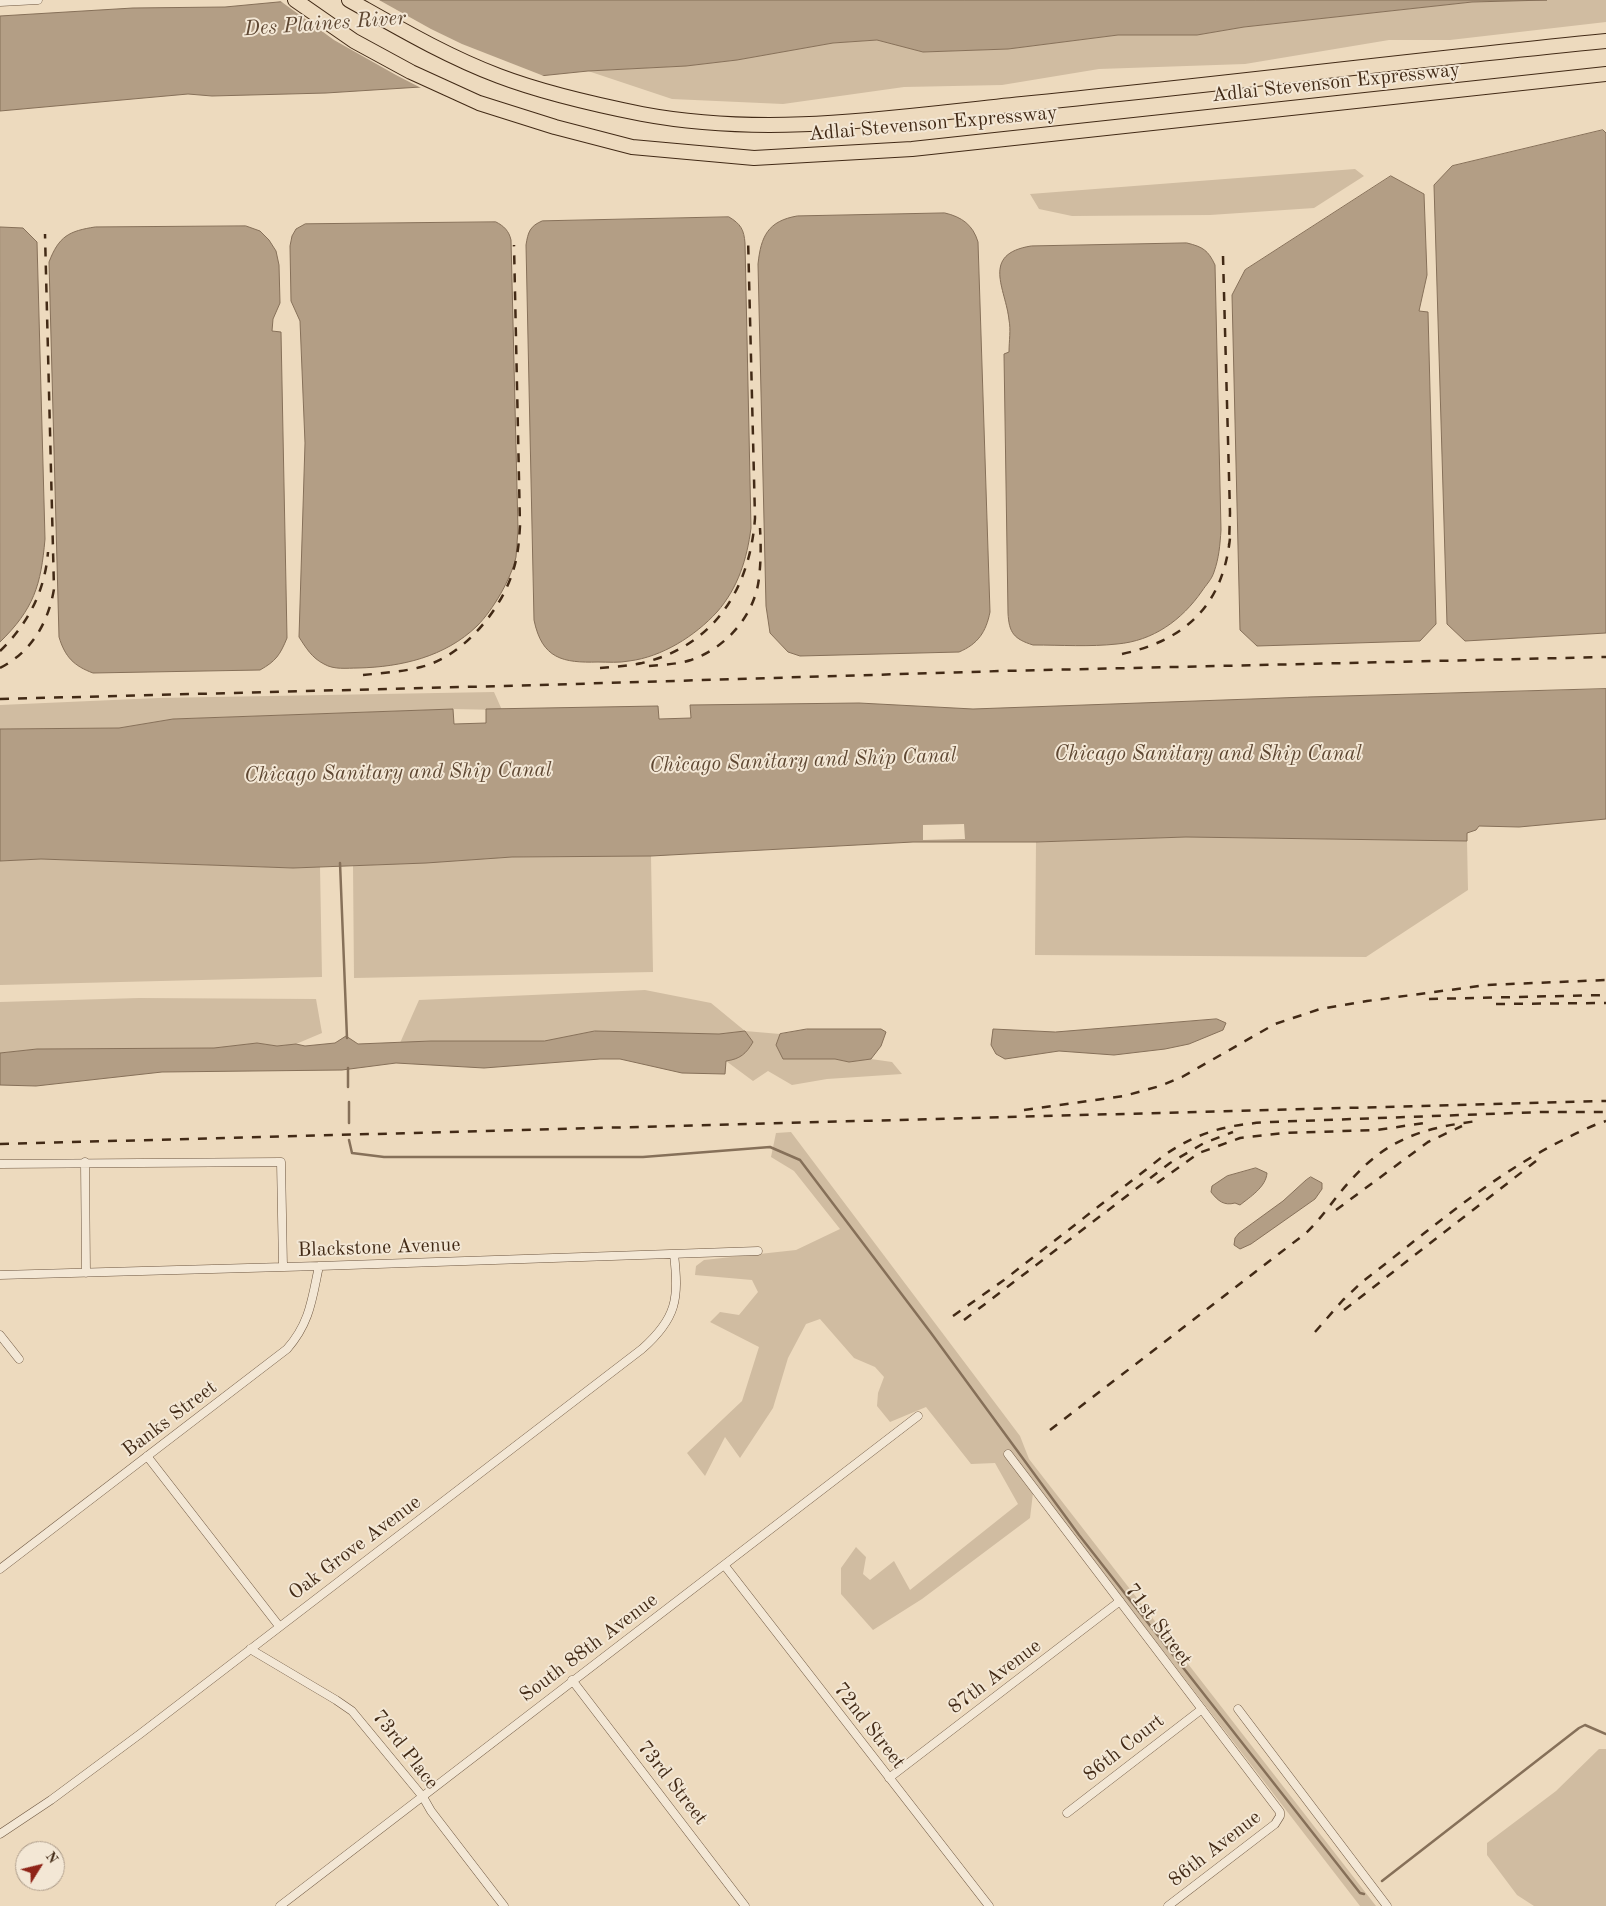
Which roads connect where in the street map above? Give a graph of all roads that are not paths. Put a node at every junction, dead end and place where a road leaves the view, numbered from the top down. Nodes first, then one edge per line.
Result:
1 (38, 0) edge
2 (295, 0) edge
3 (349, 0) edge
4 (0, 2) edge
5 (1606, 41) edge
6 (1606, 74) edge
7 (85, 1162) junction
8 (0, 1164) edge
9 (758, 1251) dead end
10 (674, 1254) junction
11 (283, 1266) junction
12 (319, 1266) junction
13 (86, 1273) junction
14 (0, 1275) edge
15 (0, 1335) edge
16 (18, 1359) dead end
17 (918, 1416) dead end
18 (1008, 1454) dead end
19 (147, 1456) junction
20 (725, 1566) junction
21 (0, 1569) edge
22 (1120, 1601) junction
23 (279, 1626) junction
24 (250, 1649) junction
25 (572, 1680) junction
26 (1202, 1709) junction
27 (1238, 1709) dead end
28 (889, 1778) junction
29 (423, 1797) junction
30 (1067, 1813) dead end
31 (1280, 1816) joint
32 (0, 1834) edge
33 (280, 1906) edge
34 (504, 1906) edge
35 (745, 1906) edge
36 (989, 1906) edge
37 (1168, 1906) edge
38 (1387, 1906) edge

1 - 4 street
2 - 6 highway, Adlai Stevenson Expressway
3 - 5 highway, Adlai Stevenson Expressway
7 - 8 street
7 - 11 street
7 - 13 street
9 - 10 street, Blackstone Avenue
10 - 12 street, Blackstone Avenue
10 - 23 street, Oak Grove Avenue
11 - 12 street, Blackstone Avenue
11 - 13 street, Blackstone Avenue
12 - 19 street, Banks Street
13 - 14 street, Blackstone Avenue
15 - 16 street
17 - 20 street, South 88th Avenue
18 - 22 street, 71st Street
19 - 21 street, Banks Street
19 - 23 street
20 - 25 street, South 88th Avenue
20 - 28 street, 72nd Street
22 - 26 street, 71st Street
22 - 28 street, 87th Avenue
23 - 24 street, Oak Grove Avenue
24 - 29 street, 73rd Place
24 - 32 street, Oak Grove Avenue
25 - 29 street, South 88th Avenue
25 - 35 street, 73rd Street
26 - 30 street, 86th Court
26 - 31 street, 71st Street
27 - 38 street
28 - 36 street, 72nd Street
29 - 33 street, South 88th Avenue
29 - 34 street, 73rd Place
31 - 37 street, 86th Avenue

